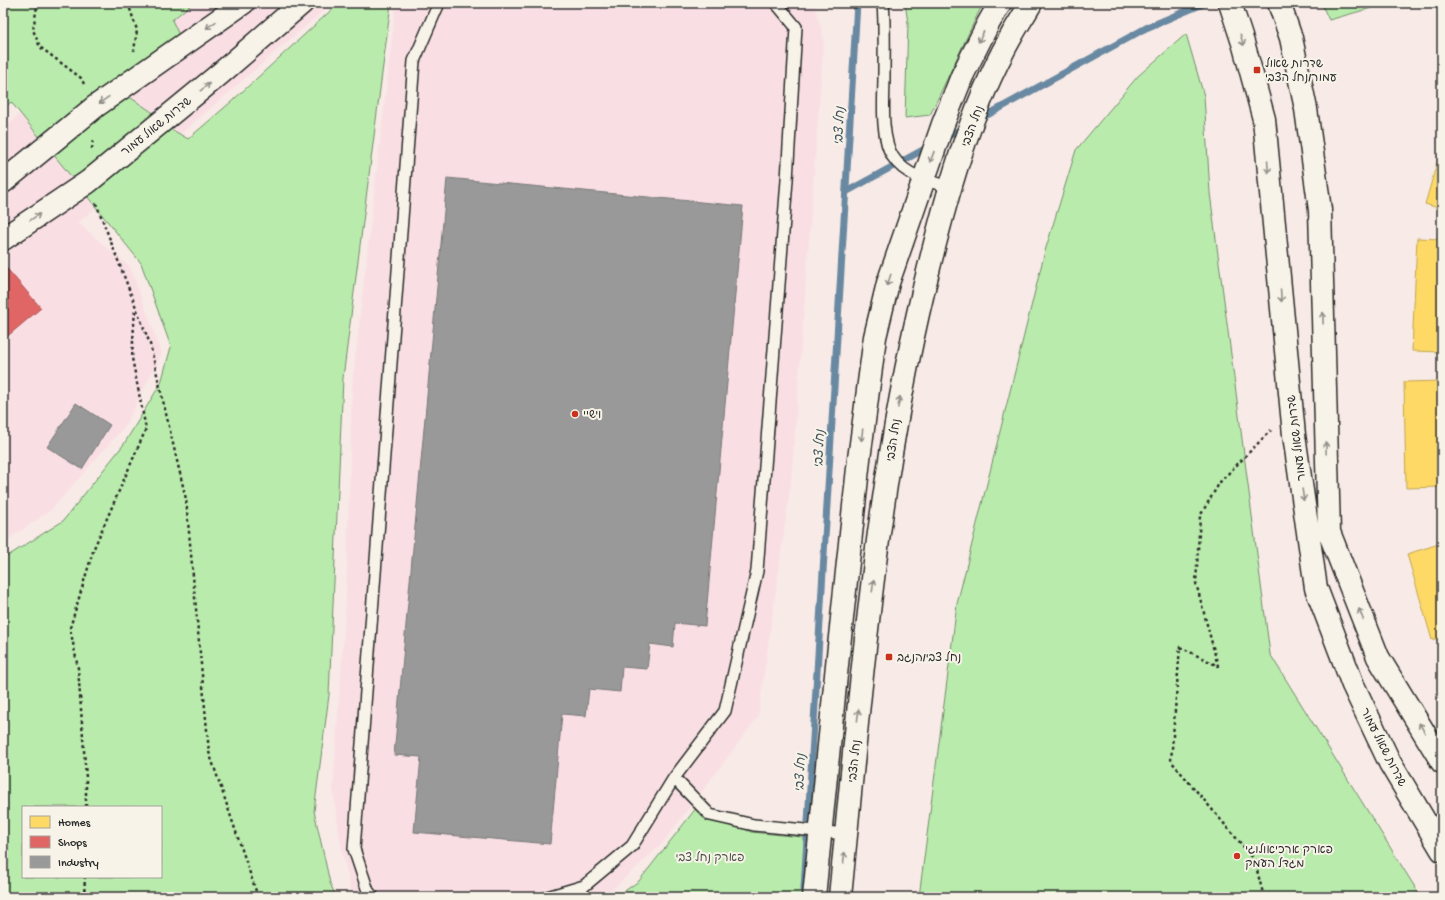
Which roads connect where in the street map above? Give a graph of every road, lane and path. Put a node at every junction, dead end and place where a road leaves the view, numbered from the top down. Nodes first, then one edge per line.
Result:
1 (40, 3) edge
2 (243, 3) edge
3 (302, 3) edge
4 (440, 3) edge
5 (883, 3) edge
6 (1000, 3) edge
7 (1031, 3) edge
8 (1230, 3) edge
9 (1279, 3) edge
10 (779, 4) edge
11 (96, 106) junction
12 (923, 181) junction
13 (3, 182) edge
14 (88, 182) junction
15 (951, 187) junction
16 (3, 239) edge
17 (136, 307) junction
18 (1292, 409) junction
19 (1442, 762) edge
20 (674, 778) junction
21 (86, 806) edge
22 (820, 831) junction
23 (846, 834) junction
24 (1442, 850) edge
25 (85, 878) edge
26 (84, 897) edge
27 (258, 897) edge
28 (373, 897) edge
29 (547, 897) edge
30 (814, 897) edge
31 (840, 897) edge
32 (1264, 897) edge

1 - 11 path
2 -> 11 street
14 -> 3 street, שדרות שאול עמור
4 - 28 lane
5 - 12 lane
6 -> 12 street
7 - 15 street, נחל הצבי
8 -> 18 street, שדרות שאול עמור
19 -> 9 street
10 - 20 lane
11 - 13 street
11 - 14 path
12 - 15 lane
12 -> 22 street
16 -> 14 street, שדרות שאול עמור
14 - 17 path
23 -> 15 street, נחל הצבי
17 - 21 path
17 - 27 path
18 -> 24 street, שדרות שאול עמור
18 - 32 path
20 - 22 lane
20 - 29 lane
22 - 23 lane
22 - 30 street
31 -> 23 street, נחל הצבי
25 - 26 path

